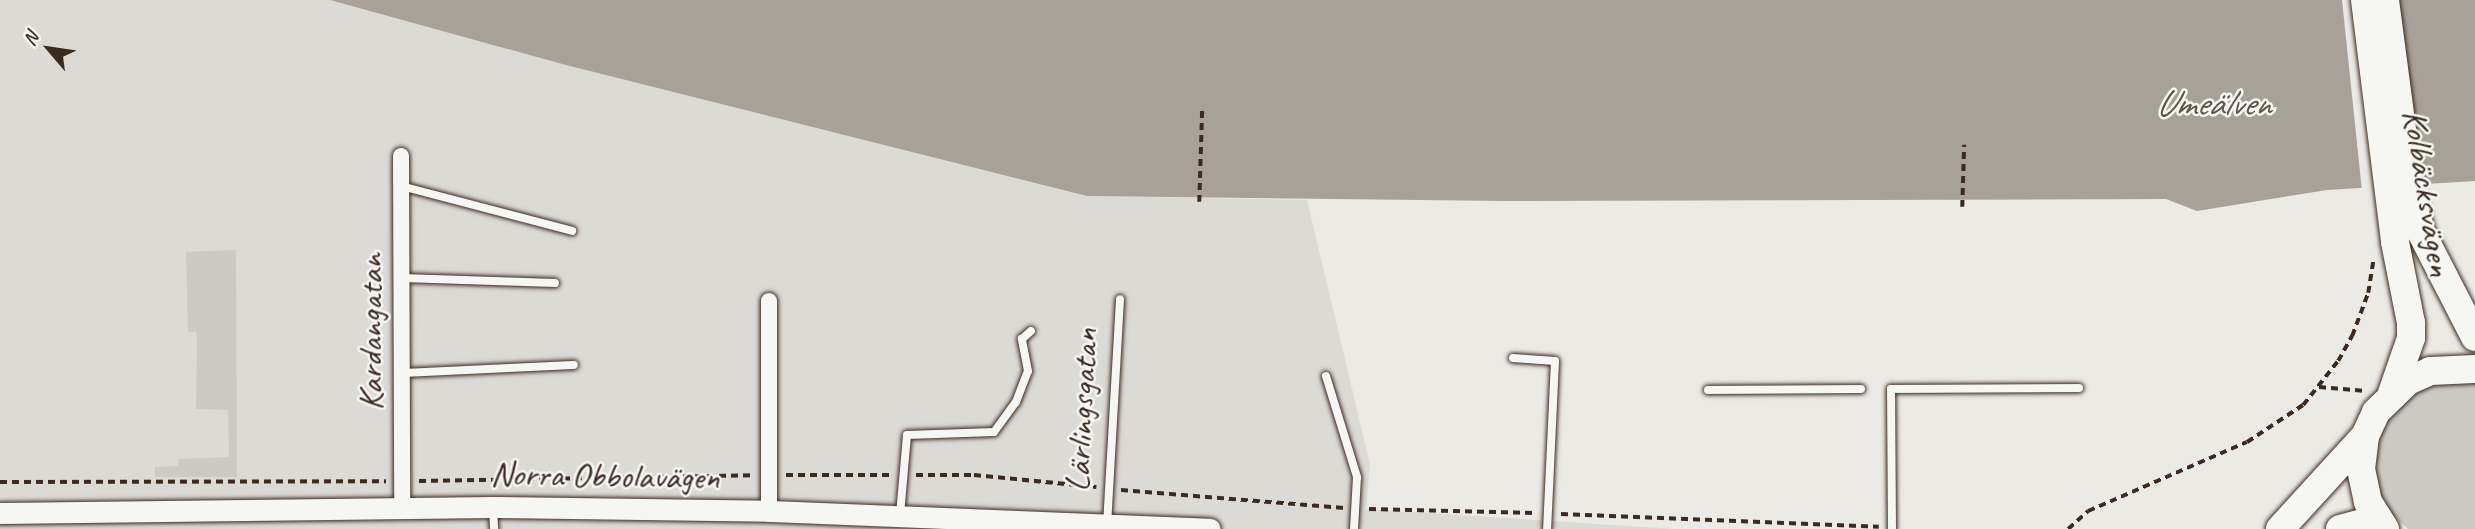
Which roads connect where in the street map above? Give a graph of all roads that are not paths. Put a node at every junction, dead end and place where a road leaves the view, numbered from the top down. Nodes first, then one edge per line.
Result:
1 (2365, 0) edge
2 (2385, 0) edge
3 (401, 156) dead end
4 (401, 186) junction
5 (572, 231) dead end
6 (2397, 243) junction
7 (402, 278) junction
8 (555, 283) dead end
9 (1120, 299) dead end
10 (769, 301) dead end
11 (1031, 331) dead end
12 (2475, 337) edge
13 (1513, 358) dead end
14 (574, 365) dead end
15 (2475, 369) edge
16 (402, 373) junction
17 (1326, 376) dead end
18 (2079, 388) dead end
19 (1861, 389) dead end
20 (1708, 390) dead end
21 (2392, 393) junction
22 (2365, 436) junction
23 (493, 507) junction
24 (402, 509) junction
25 (769, 511) junction
26 (0, 513) edge
27 (900, 516) junction
28 (1117, 526) edge
29 (1892, 528) edge
30 (2384, 528) edge
31 (494, 529) edge
32 (1210, 529) edge
33 (1354, 529) edge
34 (1547, 529) edge
35 (2280, 529) edge
36 (2340, 529) edge

1 - 6 highway, Kolbäcksvägen
2 - 6 highway, Kolbäcksvägen
3 - 4 street, Kardangatan
4 - 5 lane
4 - 7 street, Kardangatan
6 - 12 highway, Kolbäcksvägen
6 - 21 highway, Kolbäcksvägen
7 - 8 lane
7 - 16 street, Kardangatan
9 - 28 lane, Lärlingsgatan
10 - 25 street
11 - 27 lane
13 - 34 lane
14 - 16 lane
15 - 21 highway
16 - 24 street, Kardangatan
17 - 33 lane
18 - 29 lane
19 - 20 lane
21 - 22 highway
22 - 30 highway
22 - 35 highway
23 - 24 street, Norra Obbolavägen
23 - 25 street, Norra Obbolavägen
23 - 31 lane
24 - 26 street, Norra Obbolavägen
25 - 27 street, Norra Obbolavägen
27 - 28 street, Norra Obbolavägen
28 - 32 street, Norra Obbolavägen
30 - 36 highway

